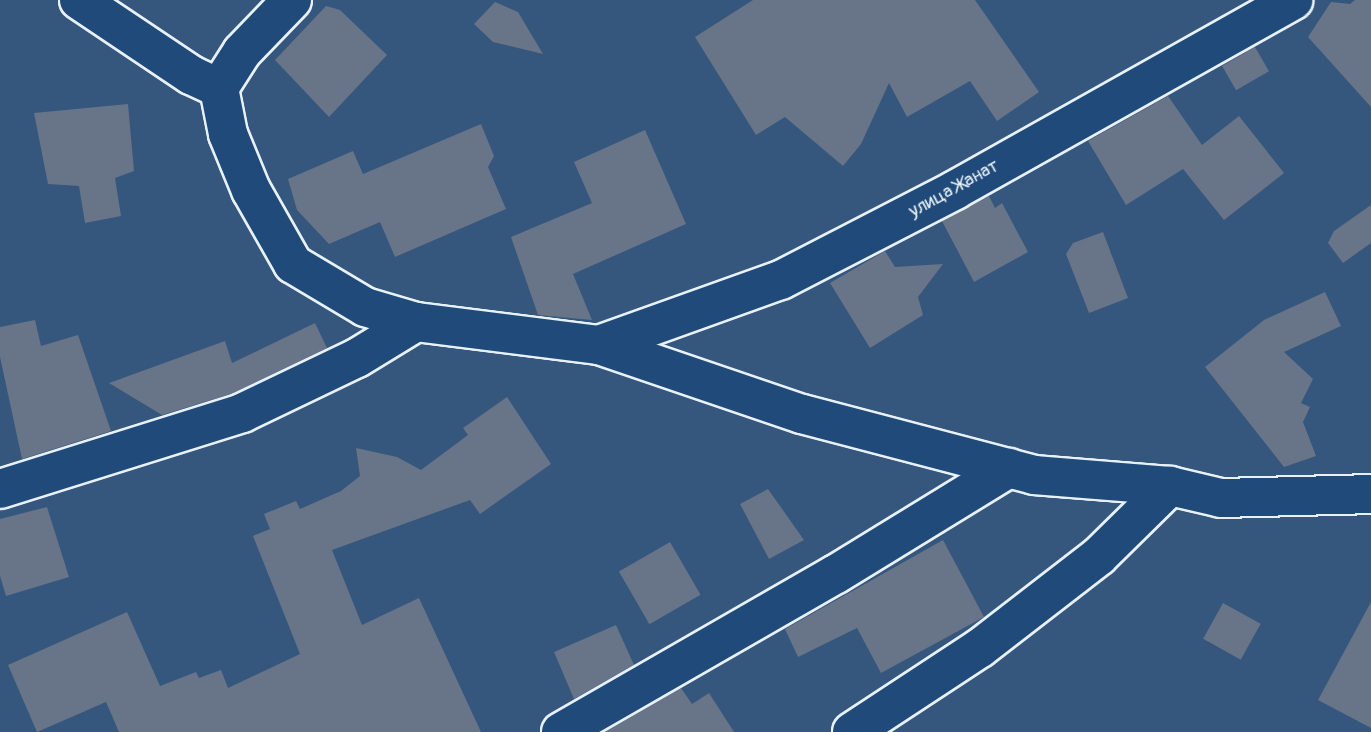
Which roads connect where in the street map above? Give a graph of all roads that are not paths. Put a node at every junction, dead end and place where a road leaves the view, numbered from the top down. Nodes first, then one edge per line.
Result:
1 (79, 0) edge
2 (292, 0) edge
3 (1293, 0) edge
4 (219, 88) junction
5 (416, 322) junction
6 (599, 345) junction
7 (1009, 468) junction
8 (1170, 486) junction
9 (0, 489) edge
10 (1366, 503) edge
11 (561, 732) edge
12 (852, 732) edge

1 - 4 street
2 - 4 street
3 - 6 street, улица Жанат
4 - 5 street
5 - 6 street
5 - 9 street
6 - 7 street
7 - 8 street
7 - 11 street
8 - 10 street
8 - 12 street

